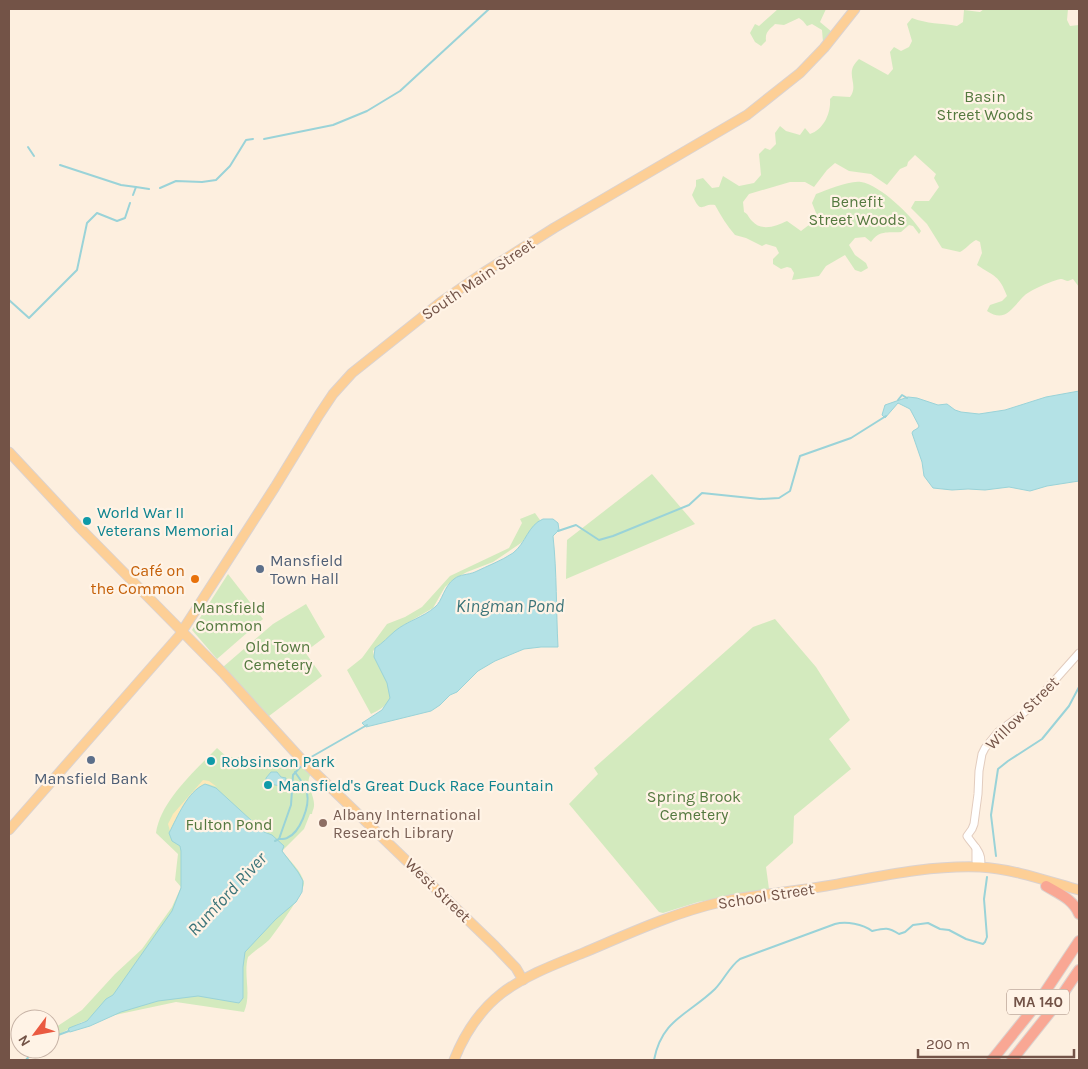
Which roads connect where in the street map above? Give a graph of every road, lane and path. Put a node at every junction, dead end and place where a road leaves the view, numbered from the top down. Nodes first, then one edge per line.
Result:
1 (855, 9) edge
2 (9, 452) edge
3 (181, 631) junction
4 (1079, 653) edge
5 (9, 830) edge
6 (980, 867) junction
7 (1022, 874) junction
8 (1046, 886) junction
9 (1079, 890) edge
10 (1079, 896) edge
11 (1079, 914) edge
12 (1079, 935) edge
13 (1079, 942) edge
14 (1068, 959) junction
15 (1079, 970) edge
16 (523, 980) junction
17 (454, 1060) edge
18 (992, 1060) edge
19 (1012, 1060) edge

1 - 3 main road, South Main Street
2 - 3 main road, West Street
3 - 5 main road, South Main Street
3 - 16 main road, West Street
4 - 6 street, Willow Street
6 - 7 main road, School Street
6 - 16 main road, School Street
7 - 8 main road, School Street
7 - 9 main road, School Street
8 - 10 main road, School Street
8 - 11 highway
12 - 14 highway
13 - 14 highway, MA 140
14 - 18 highway, MA 140
15 - 19 highway, MA 140
16 - 17 main road, School Street

